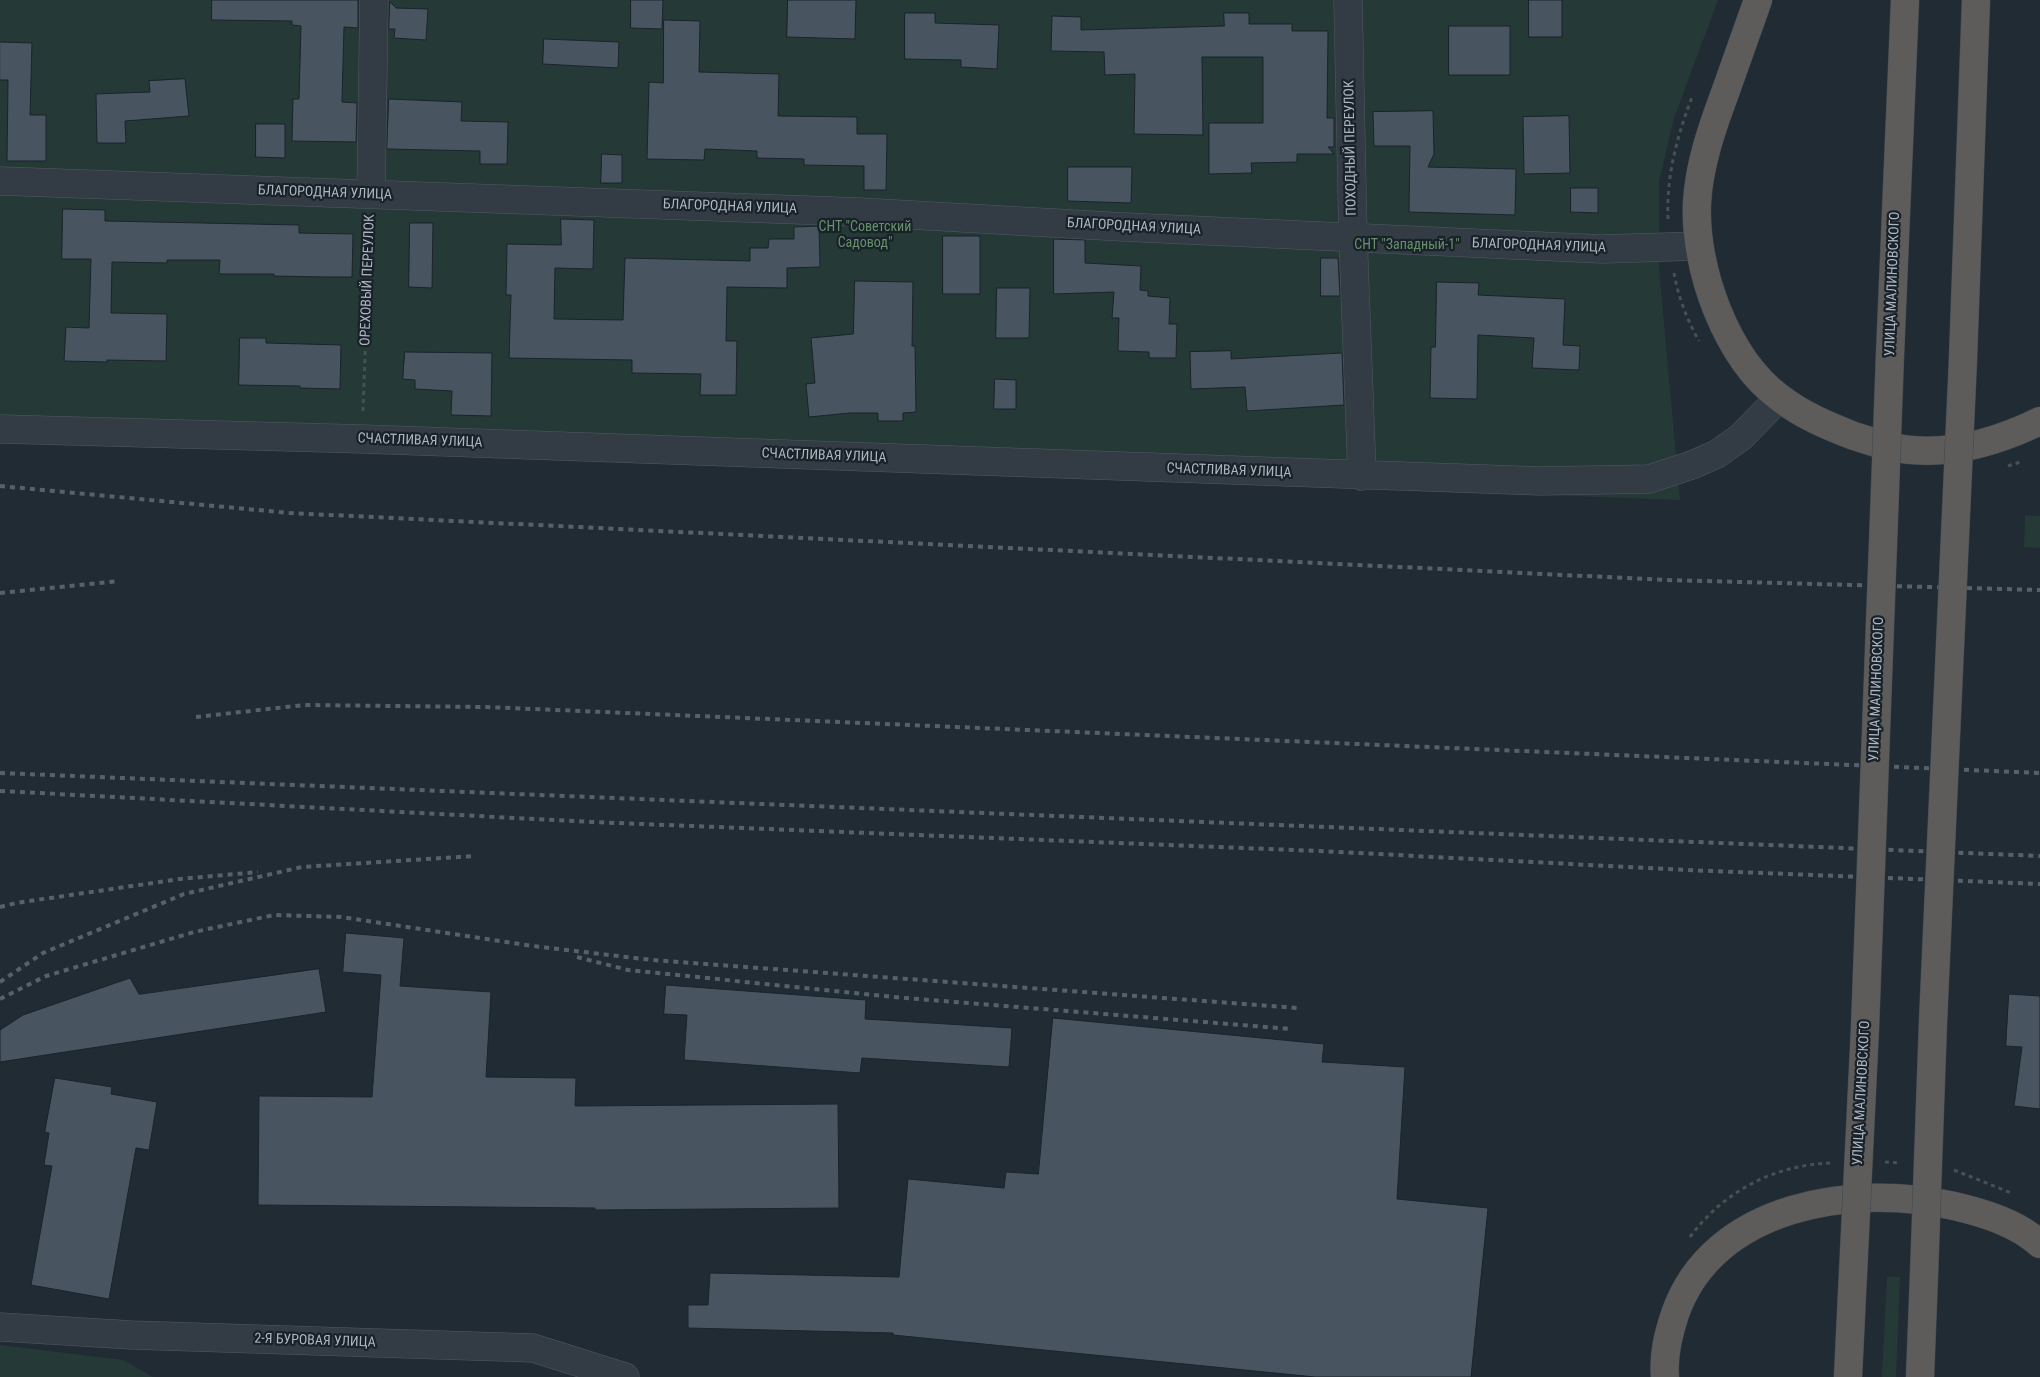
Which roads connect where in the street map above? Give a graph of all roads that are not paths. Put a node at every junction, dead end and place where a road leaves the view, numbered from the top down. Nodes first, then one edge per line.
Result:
1 (374, 0) edge
2 (1348, 0) edge
3 (1758, 0) edge
4 (1905, 0) edge
5 (1976, 0) edge
6 (0, 181) edge
7 (371, 194) junction
8 (1353, 237) junction
9 (1699, 246) junction
10 (1779, 398) junction
11 (2040, 421) edge
12 (0, 429) edge
13 (1362, 476) junction
14 (2040, 1244) edge
15 (0, 1328) edge
16 (625, 1377) edge
17 (1666, 1377) edge
18 (1848, 1377) edge
19 (1920, 1377) edge

1 - 7 street, ОРЕХОВЫЙ ПЕРЕУЛОК
2 - 8 street, ПОХОДНЫЙ ПЕРЕУЛОК
3 - 9 highway
4 - 18 highway, УЛИЦА МАЛИНОВСКОГО, bridge
5 - 19 highway, bridge
6 - 7 street, БЛАГОРОДНАЯ УЛИЦА
7 - 8 street, БЛАГОРОДНАЯ УЛИЦА
8 - 9 street, БЛАГОРОДНАЯ УЛИЦА
8 - 13 street, ПОХОДНЫЙ ПЕРЕУЛОК
9 - 10 highway
10 - 11 highway
10 - 13 street, СЧАСТЛИВАЯ УЛИЦА
12 - 13 street, СЧАСТЛИВАЯ УЛИЦА
14 - 17 highway
15 - 16 street, 2-Я БУРОВАЯ УЛИЦА

